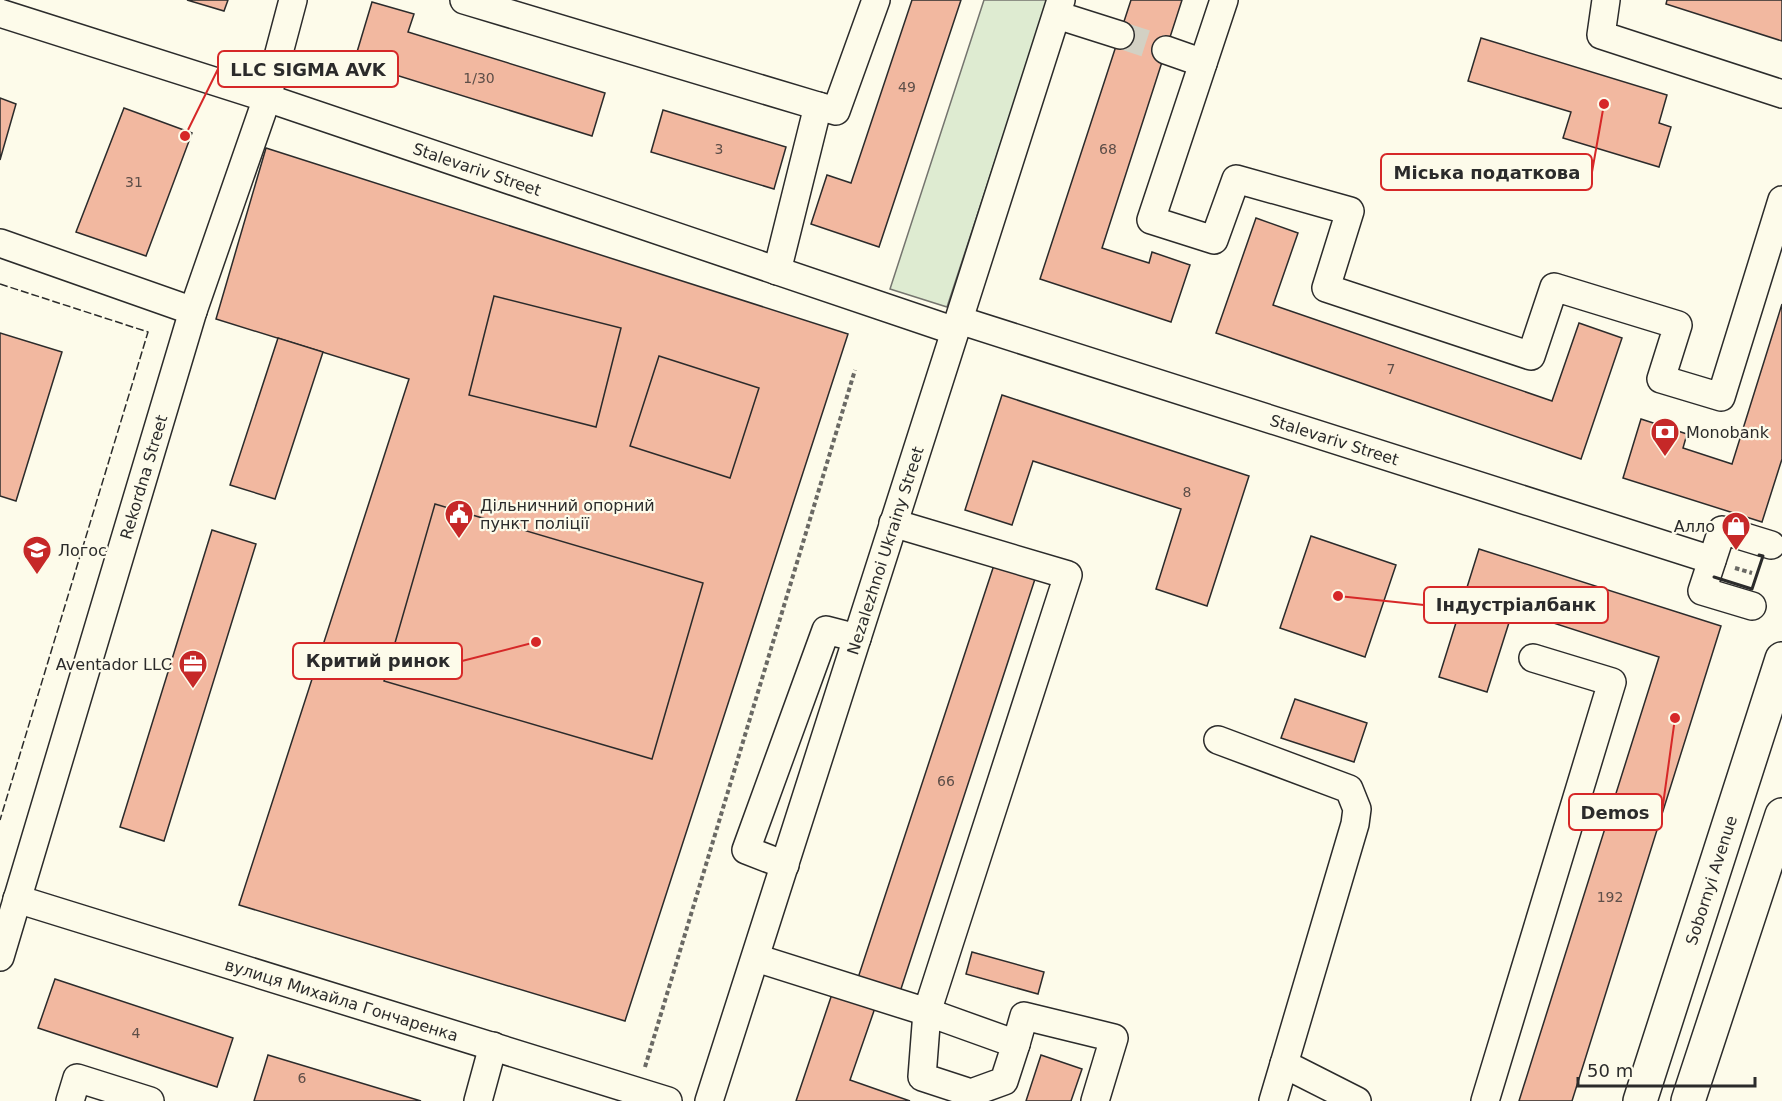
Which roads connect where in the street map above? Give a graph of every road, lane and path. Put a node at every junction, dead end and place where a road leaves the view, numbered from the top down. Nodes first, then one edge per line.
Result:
1 (293, 0) edge
2 (464, 0) edge
3 (876, 0) edge
4 (1224, 0) edge
5 (1606, 0) edge
6 (1059, 7) edge
7 (0, 12) edge
8 (1120, 35) tunnel mouth
9 (1166, 50) tunnel mouth
10 (1203, 63) junction
11 (1782, 94) edge
12 (267, 98) junction
13 (818, 106) junction
14 (1780, 214) edge
15 (0, 243) edge
16 (777, 271) junction
17 (193, 311) junction
18 (957, 325) junction
19 (855, 370) dead end
20 (893, 523) junction
21 (1771, 545) dead end
22 (1712, 560) junction
23 (1752, 606) dead end
24 (856, 638) junction
25 (1533, 658) dead end
26 (1782, 659) edge
27 (1218, 740) dead end
28 (1782, 815) edge
29 (785, 865) junction
30 (17, 899) junction
31 (0, 957) edge
32 (756, 958) junction
33 (927, 1012) junction
34 (1016, 1044) junction
35 (493, 1046) junction
36 (1284, 1064) junction
37 (645, 1068) dead end
38 (70, 1101) edge
39 (150, 1101) edge
40 (478, 1101) edge
41 (668, 1101) edge
42 (709, 1101) edge
43 (1095, 1101) edge
44 (1273, 1101) edge
45 (1357, 1101) edge
46 (1485, 1101) edge
47 (1640, 1101) edge
48 (1688, 1101) edge

1 - 12 street, Rekordna Street
2 - 13 street
3 - 13 street
4 - 10 street
5 - 11 street
6 - 8 street
6 - 18 street, Nezalezhnoi Ukrainy Street
7 - 12 street, Stalevariv Street
9 - 10 street
10 - 14 street
12 - 16 street, Stalevariv Street
12 - 17 street, Rekordna Street
13 - 16 street
15 - 17 street
16 - 18 street, Stalevariv Street
17 - 30 street, Rekordna Street
18 - 20 street, Nezalezhnoi Ukrainy Street
18 - 22 street, Stalevariv Street
19 - 37 path
20 - 24 street, Nezalezhnoi Ukrainy Street
20 - 33 street
21 - 22 street
22 - 23 street
24 - 29 street, Nezalezhnoi Ukrainy Street
24 - 29 street
25 - 46 street
26 - 47 main road, Sobornyi Avenue
27 - 36 street
28 - 48 main road
29 - 32 street, Nezalezhnoi Ukrainy Street
30 - 31 street, Rekordna Street
30 - 35 street, вулиця Михайла Гончаренка
32 - 33 street
32 - 42 street, Nezalezhnoi Ukrainy Street
33 - 34 street
33 - 34 street
34 - 43 street
35 - 40 street
35 - 41 street, вулиця Михайла Гончаренка
36 - 44 street
36 - 45 street
38 - 39 street

